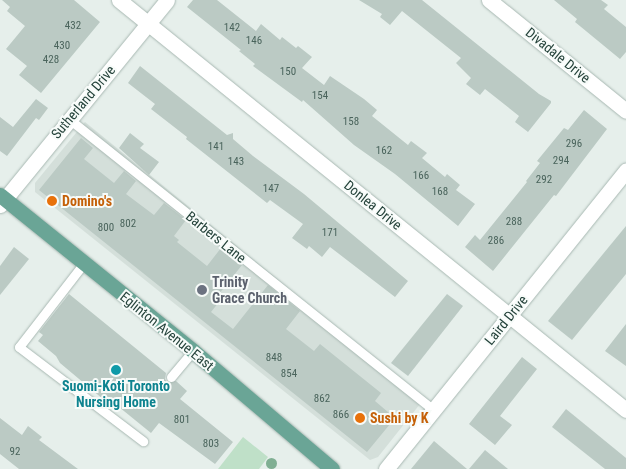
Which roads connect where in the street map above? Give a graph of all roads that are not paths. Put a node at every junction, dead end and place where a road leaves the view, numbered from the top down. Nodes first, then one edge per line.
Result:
1 (119, 0) edge
2 (167, 0) edge
3 (489, 0) edge
4 (148, 24) junction
5 (626, 111) edge
6 (69, 119) junction
7 (626, 171) edge
8 (2, 200) edge
9 (84, 263) junction
10 (509, 316) junction
11 (193, 351) junction
12 (171, 378) dead end
13 (434, 410) junction
14 (626, 410) edge
15 (135, 421) dead end
16 (128, 430) junction
17 (143, 441) dead end
18 (332, 469) edge
19 (386, 469) edge

1 - 4 street, Donlea Drive
2 - 4 street, Sutherland Drive
3 - 5 street, Divadale Drive
4 - 6 street, Sutherland Drive
4 - 10 street, Donlea Drive
6 - 8 street, Sutherland Drive
6 - 13 lane, Barbers Lane
7 - 10 street, Laird Drive
8 - 9 main road, Eglinton Avenue East
9 - 11 main road, Eglinton Avenue East
9 - 16 lane
10 - 13 street, Laird Drive
10 - 14 street, Donlea Drive
11 - 12 lane
11 - 18 main road, Eglinton Avenue East
13 - 19 street, Laird Drive
15 - 16 lane
16 - 17 lane

